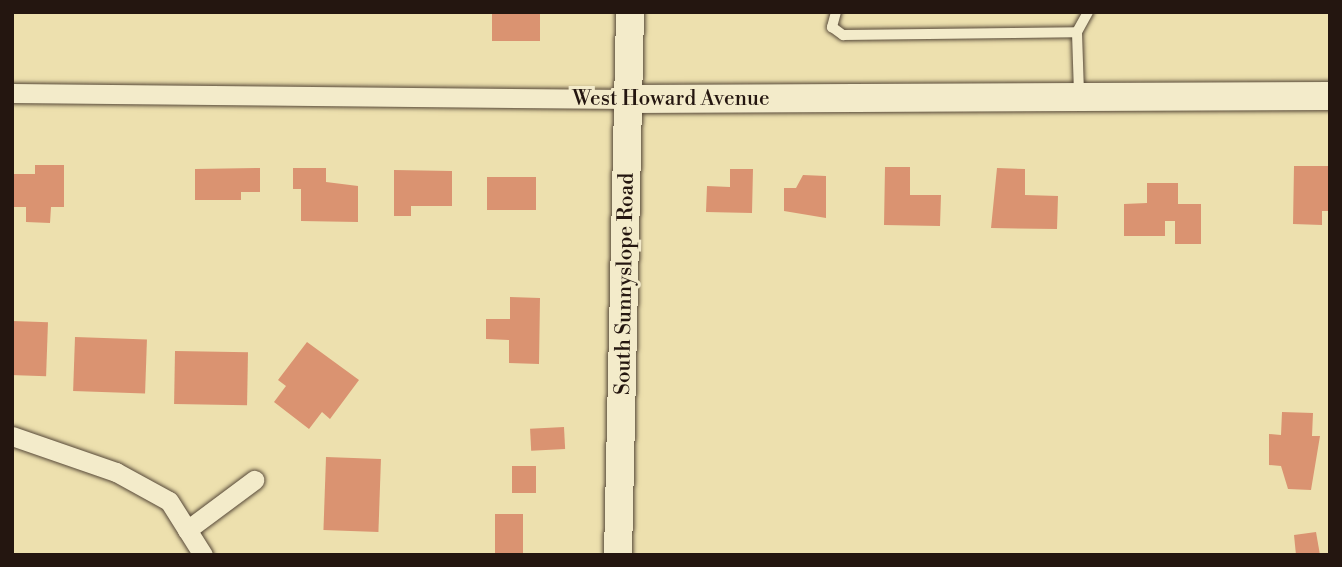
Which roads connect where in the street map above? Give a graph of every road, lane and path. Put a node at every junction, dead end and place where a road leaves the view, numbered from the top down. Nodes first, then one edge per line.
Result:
1 (630, 12) edge
2 (836, 12) edge
3 (1088, 12) edge
4 (1077, 32) junction
5 (12, 93) edge
6 (1330, 96) edge
7 (1079, 97) junction
8 (629, 99) junction
9 (12, 436) edge
10 (254, 480) dead end
11 (187, 530) junction
12 (203, 555) edge
13 (618, 555) edge

1 - 8 street, South Sunnyslope Road
2 - 4 lane
3 - 4 lane
4 - 7 lane
5 - 8 street, West Howard Avenue
6 - 7 street, West Howard Avenue
7 - 8 street, West Howard Avenue
8 - 13 street, South Sunnyslope Road
9 - 11 street
10 - 11 street
11 - 12 street

